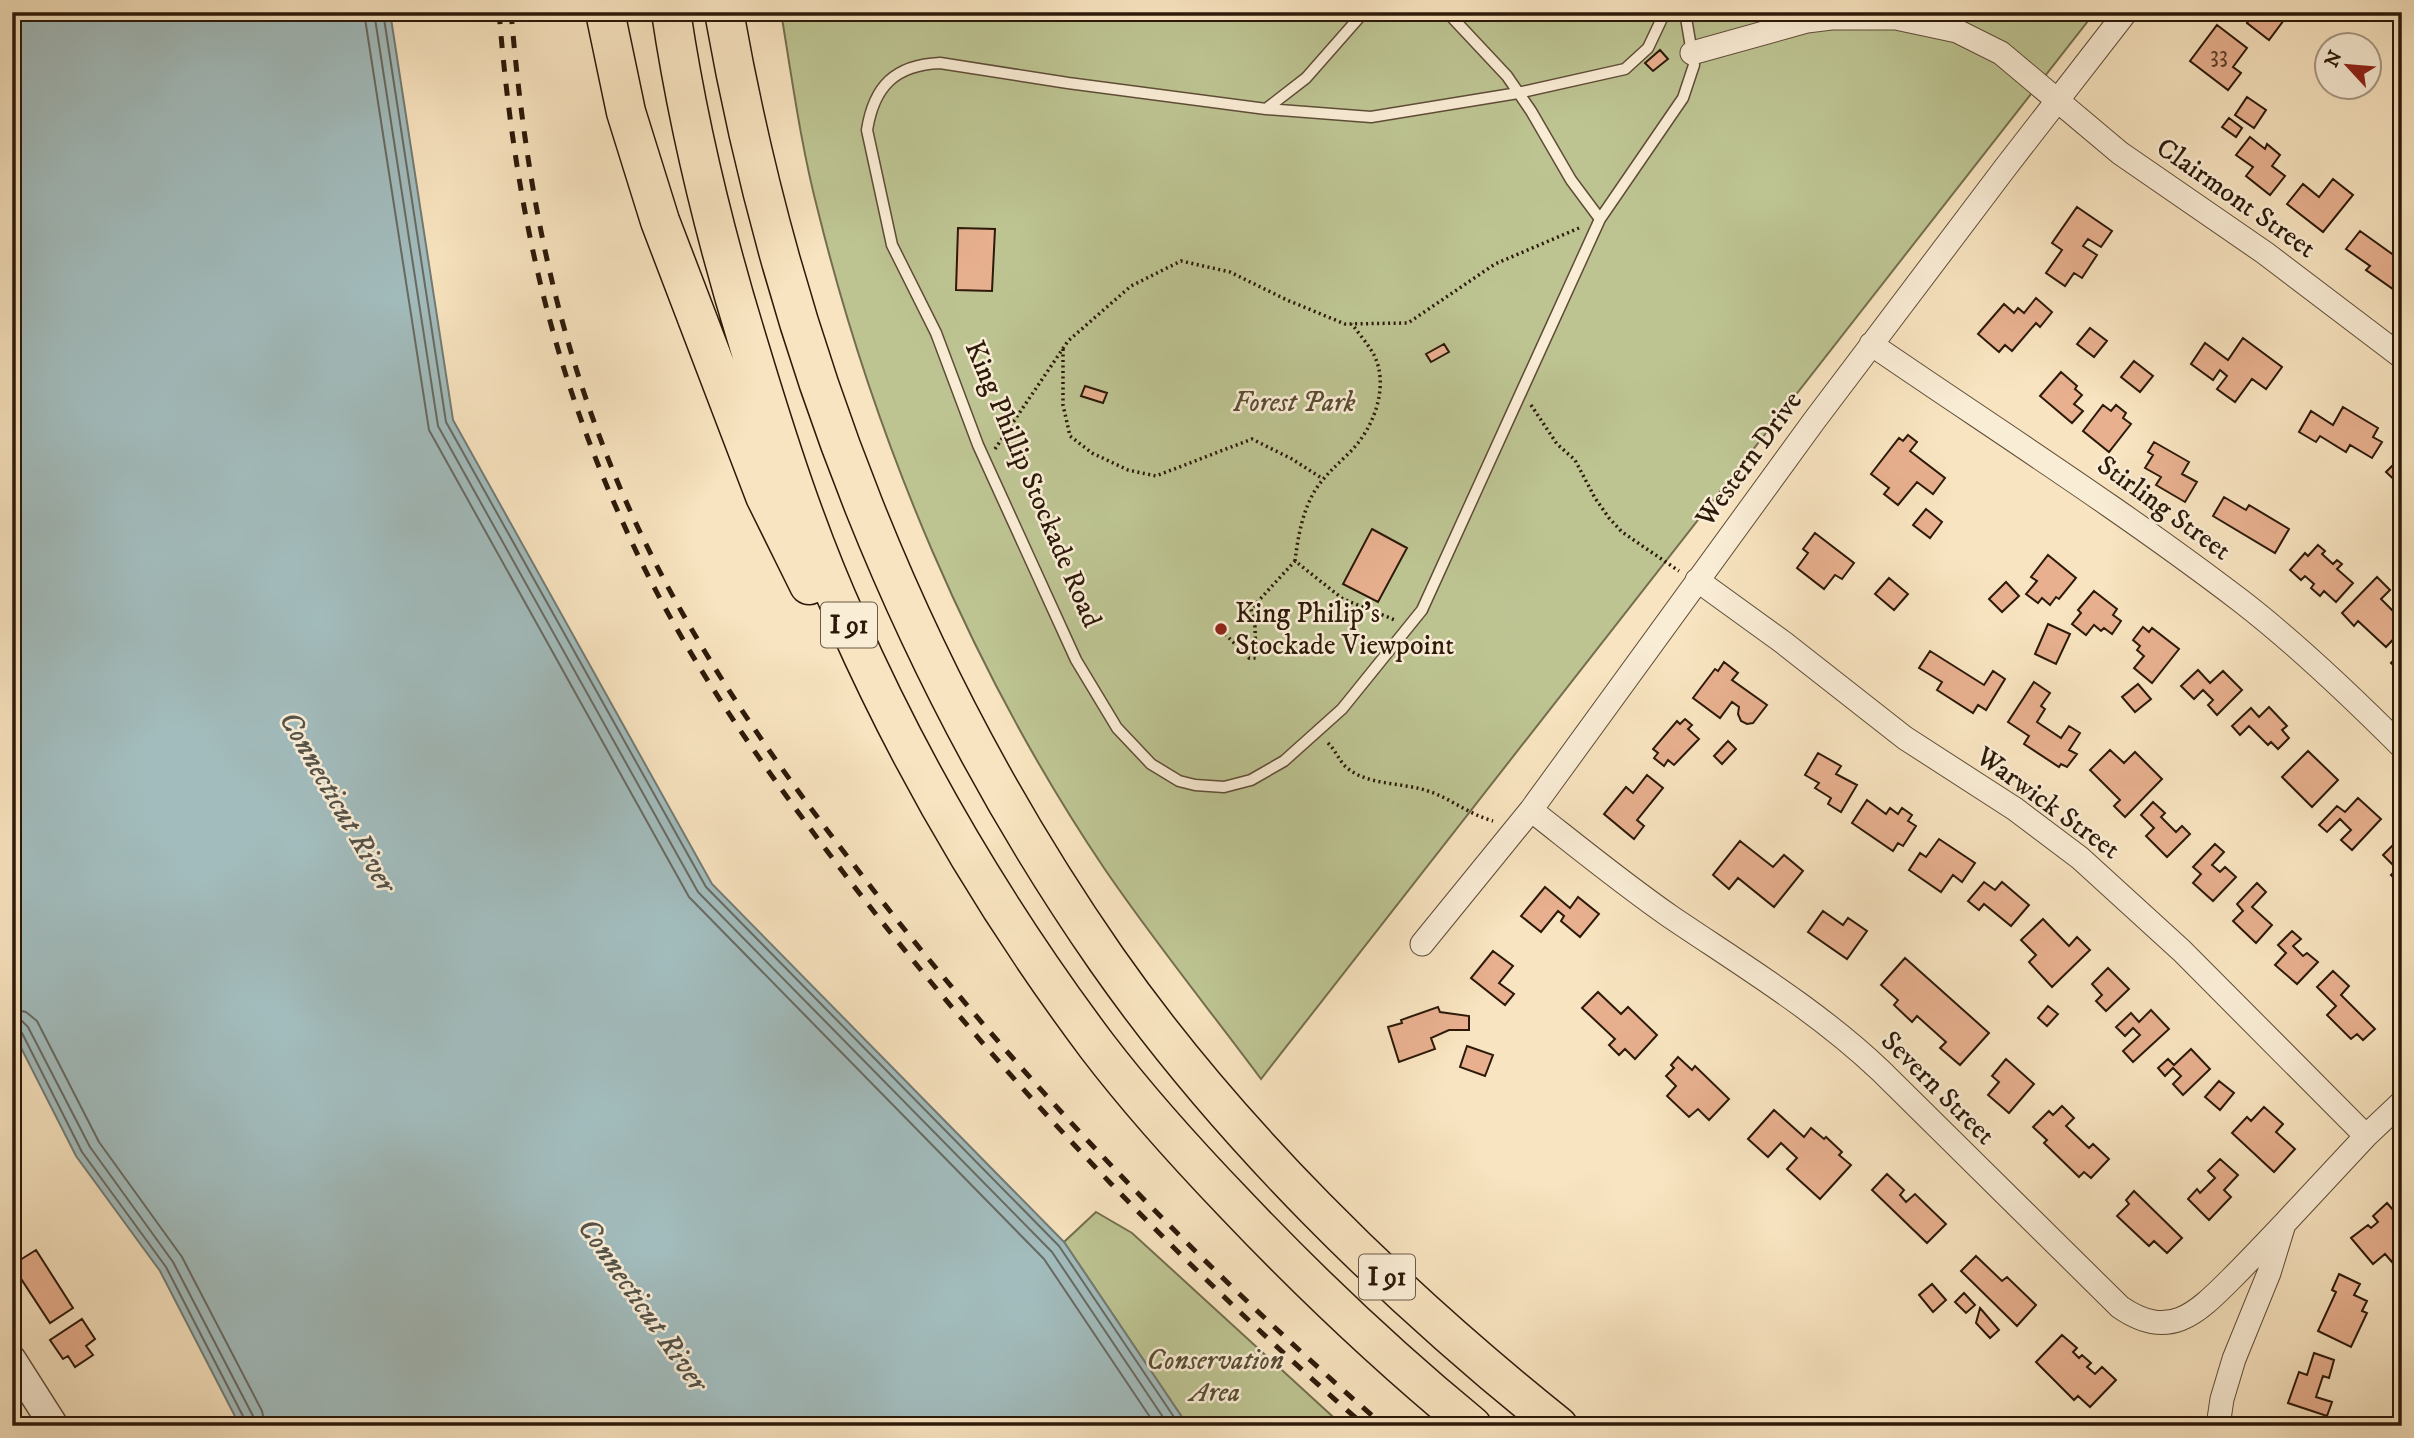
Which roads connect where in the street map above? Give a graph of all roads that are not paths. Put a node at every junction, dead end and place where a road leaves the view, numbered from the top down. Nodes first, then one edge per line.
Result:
1 (604, 12) edge
2 (671, 12) edge
3 (724, 12) edge
4 (1364, 12) edge
5 (1447, 12) edge
6 (1665, 12) edge
7 (1685, 12) edge
8 (2126, 12) edge
9 (1692, 53) junction
10 (1518, 93) junction
11 (2056, 101) junction
12 (1266, 109) junction
13 (1600, 219) junction
14 (1871, 344) junction
15 (2402, 357) edge
16 (1697, 580) junction
17 (880, 693) junction
18 (2402, 747) edge
19 (1524, 819) junction
20 (1422, 943) dead end
21 (2402, 1102) edge
22 (2366, 1136) junction
23 (2284, 1224) junction
24 (12, 1360) edge
25 (54, 1426) edge
26 (1472, 1426) edge
27 (1558, 1426) edge
28 (2218, 1426) edge

1 - 17 highway
2 - 17 highway, I 91
3 - 27 highway, I 91
4 - 12 lane
5 - 10 lane
6 - 10 lane, King Phillip Stockade Road
7 - 9 lane, King Phillip Stockade Road
8 - 11 street, Western Drive
9 - 11 street, Clairmont Street
9 - 13 lane, King Phillip Stockade Road
10 - 12 lane, King Phillip Stockade Road
10 - 13 lane
11 - 14 street, Western Drive
11 - 15 street, Clairmont Street
12 - 13 lane, King Phillip Stockade Road
14 - 16 street, Western Drive
14 - 18 street, Stirling Street
16 - 19 street, Western Drive
16 - 22 street, Warwick Street
17 - 26 highway, I 91
19 - 20 street, Western Drive
19 - 23 street, Severn Street
21 - 22 street, Severn Street
22 - 23 street, Severn Street
23 - 28 street
24 - 25 street

